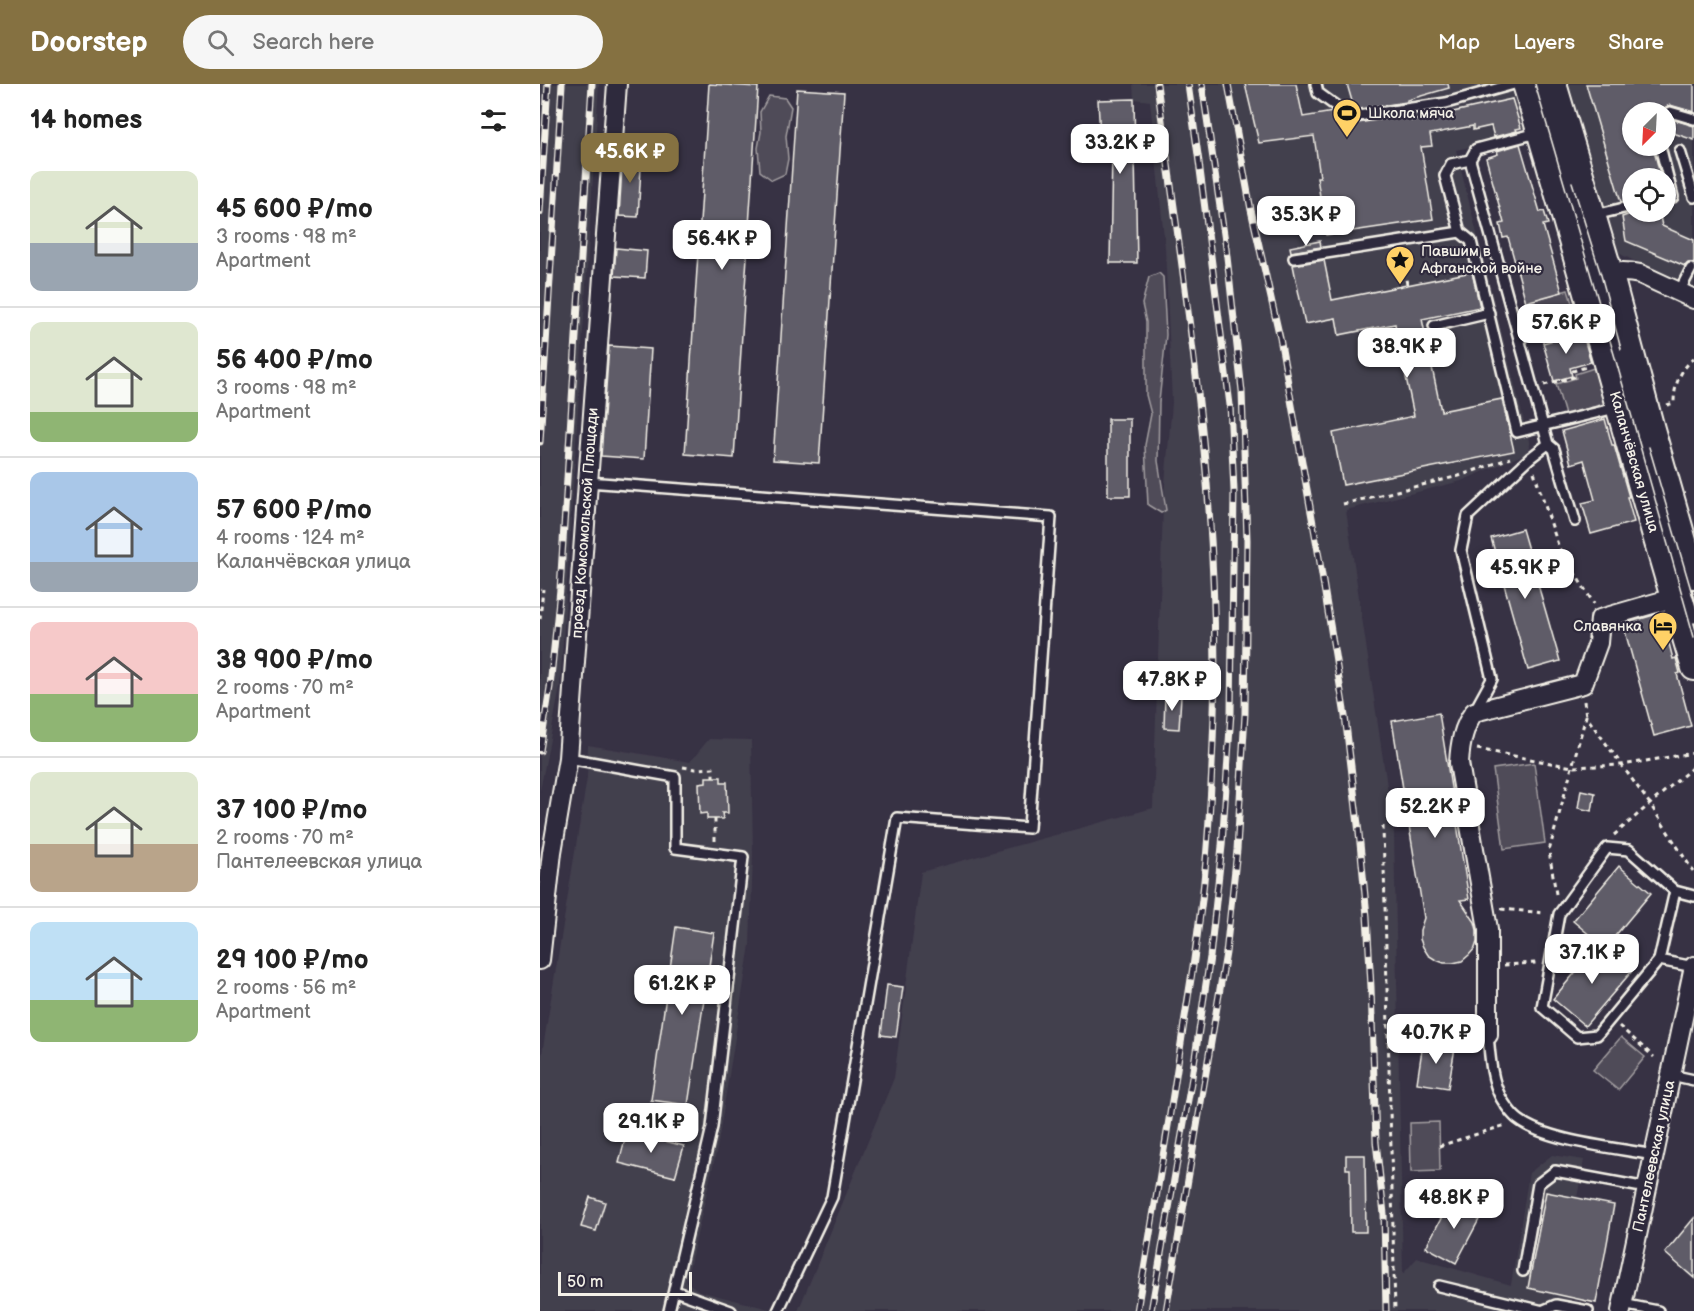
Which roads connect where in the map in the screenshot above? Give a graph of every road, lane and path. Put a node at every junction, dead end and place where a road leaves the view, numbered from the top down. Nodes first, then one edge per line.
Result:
1 (617, 84) edge
2 (1317, 84) edge
3 (1514, 84) edge
4 (1525, 84) edge
5 (1539, 84) edge
6 (1554, 84) edge
7 (1676, 114) edge
8 (1694, 119) edge
9 (1540, 133) junction
10 (1680, 151) dead end
11 (1470, 160) junction
12 (1694, 197) edge
13 (1622, 208) edge
14 (1593, 215) junction
15 (1460, 232) junction
16 (1400, 242) junction
17 (1294, 258) dead end
18 (1691, 269) dead end
19 (1596, 276) junction
20 (1407, 285) dead end
21 (1687, 295) edge
22 (1490, 313) junction
23 (1434, 326) dead end
24 (1694, 358) edge
25 (1596, 364) dead end
26 (1533, 388) junction
27 (1663, 406) dead end
28 (1619, 407) junction
29 (1543, 426) junction
30 (1517, 432) junction
31 (1548, 444) junction
32 (1530, 459) junction
33 (588, 482) junction
34 (1343, 504) dead end
35 (1575, 521) dead end
36 (1694, 576) edge
37 (543, 589) dead end
38 (1673, 598) junction
39 (1595, 604) dead end
40 (1694, 618) edge
41 (540, 619) edge
42 (1694, 668) edge
43 (1474, 712) junction
44 (1460, 746) junction
45 (1694, 753) edge
46 (568, 758) junction
47 (1622, 765) junction
48 (1694, 766) edge
49 (1572, 767) junction
50 (1650, 804) junction
51 (715, 819) dead end
52 (1383, 826) dead end
53 (1606, 848) junction
54 (716, 853) junction
55 (1693, 872) edge
56 (1675, 891) junction
57 (1694, 896) edge
58 (1484, 908) junction
59 (1559, 914) junction
60 (540, 960) edge
61 (1659, 960) junction
62 (1550, 962) junction
63 (1487, 966) junction
64 (1694, 967) edge
65 (1610, 1019) junction
66 (1488, 1035) joint
67 (1654, 1057) dead end
68 (1671, 1075) junction
69 (1694, 1080) edge
70 (1514, 1122) dead end
71 (1439, 1146) dead end
72 (1653, 1155) junction
73 (1647, 1188) junction
74 (1523, 1271) dead end
75 (1439, 1286) dead end
76 (675, 1292) junction
77 (1622, 1307) edge
78 (669, 1311) edge
79 (731, 1311) edge
80 (778, 1311) edge
81 (1395, 1311) edge
82 (1543, 1311) edge
83 (1588, 1311) edge
84 (1658, 1311) edge

1 - 33 street, проезд Комсомольской Площади
2 - 3 lane
4 - 9 main road, Каланчёвская улица
5 - 19 lane
6 - 14 main road, Каланчёвская улица
7 - 8 lane
9 - 11 lane
9 - 19 main road, Каланчёвская улица
10 - 12 lane
11 - 15 lane
11 - 26 lane
13 - 14 lane
14 - 19 main road, Каланчёвская улица
15 - 16 lane
15 - 22 lane
16 - 17 lane
16 - 20 path
18 - 21 lane
19 - 21 street
19 - 28 main road, Каланчёвская улица
19 - 36 main road, Каланчёвская улица
19 - 40 lane
22 - 23 lane
22 - 30 lane
24 - 27 path
25 - 26 path
26 - 29 lane
28 - 29 lane
28 - 38 main road, Каланчёвская улица
29 - 30 lane
29 - 31 lane
30 - 34 path
31 - 32 lane
31 - 35 lane
32 - 39 path
32 - 43 lane
33 - 46 street, проезд Комсомольской Площади
33 - 80 lane
37 - 41 path
38 - 42 main road, Каланчёвская улица
38 - 43 street
43 - 44 street
44 - 49 path
44 - 58 street
45 - 47 path
46 - 54 lane
46 - 60 street, проезд Комсомольской Площади
47 - 49 path
47 - 49 path
47 - 50 path
48 - 50 path
49 - 59 path
50 - 53 path
50 - 55 path
51 - 54 path
52 - 81 path
53 - 56 lane
53 - 59 lane
54 - 76 lane
56 - 57 lane
56 - 61 lane
58 - 59 path
58 - 63 street
59 - 62 lane
61 - 64 lane
61 - 65 lane
62 - 63 path
62 - 65 lane
63 - 66 street
64 - 68 street, Пантелеевская улица
65 - 67 path
66 - 72 lane
68 - 69 lane
68 - 72 street, Пантелеевская улица
70 - 71 path
72 - 73 street, Пантелеевская улица
73 - 74 lane
73 - 77 street, Пантелеевская улица
75 - 82 lane
76 - 78 lane
76 - 79 lane
77 - 84 lane
82 - 83 lane

